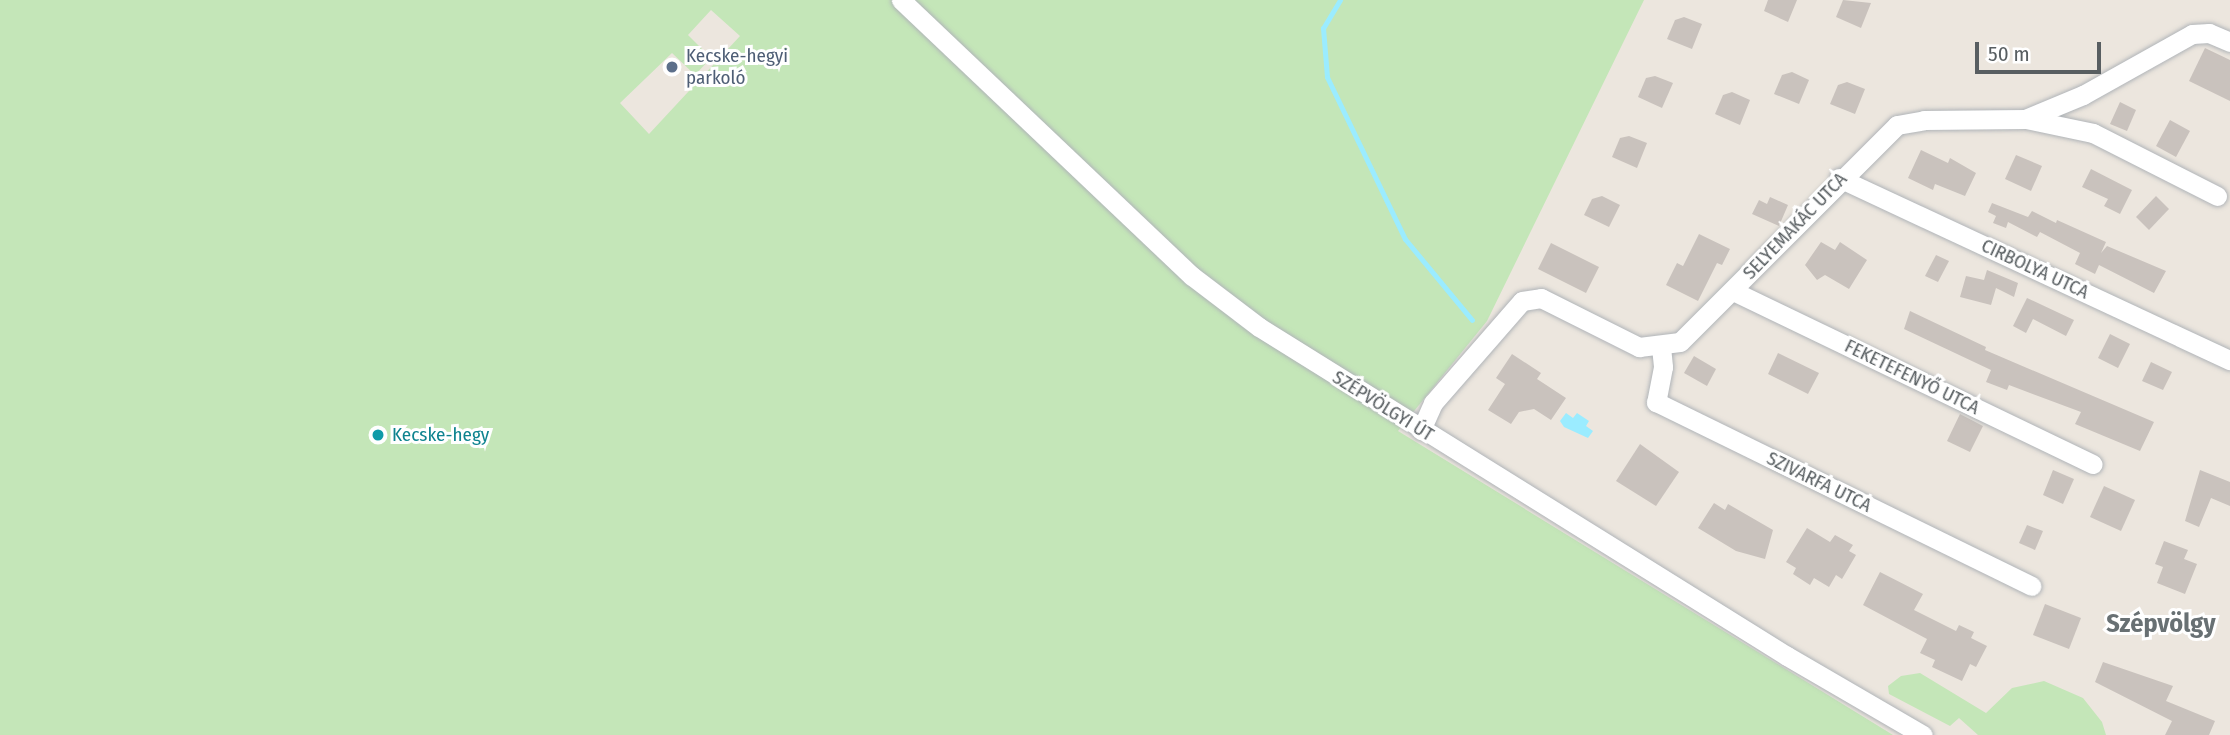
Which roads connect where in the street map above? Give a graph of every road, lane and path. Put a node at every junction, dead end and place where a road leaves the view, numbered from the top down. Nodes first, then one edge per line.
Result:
1 (901, 0) edge
2 (2230, 42) edge
3 (2025, 119) junction
4 (1839, 178) junction
5 (2217, 196) dead end
6 (1733, 291) junction
7 (1661, 347) junction
8 (2230, 360) edge
9 (1421, 430) junction
10 (2092, 464) dead end
11 (2031, 586) dead end
12 (1923, 735) edge

1 - 9 street, SZÉPVÖLGYI ÚT
2 - 3 street, SELYEMAKÁC UTCA
3 - 4 street, SELYEMAKÁC UTCA
3 - 5 street
4 - 6 street, SELYEMAKÁC UTCA
4 - 8 street, CIRBOLYA UTCA
6 - 7 street, SELYEMAKÁC UTCA
6 - 10 street, FEKETEFENYŐ UTCA
7 - 9 street
7 - 11 street, SZIVARFA UTCA
9 - 12 street, SZÉPVÖLGYI ÚT

